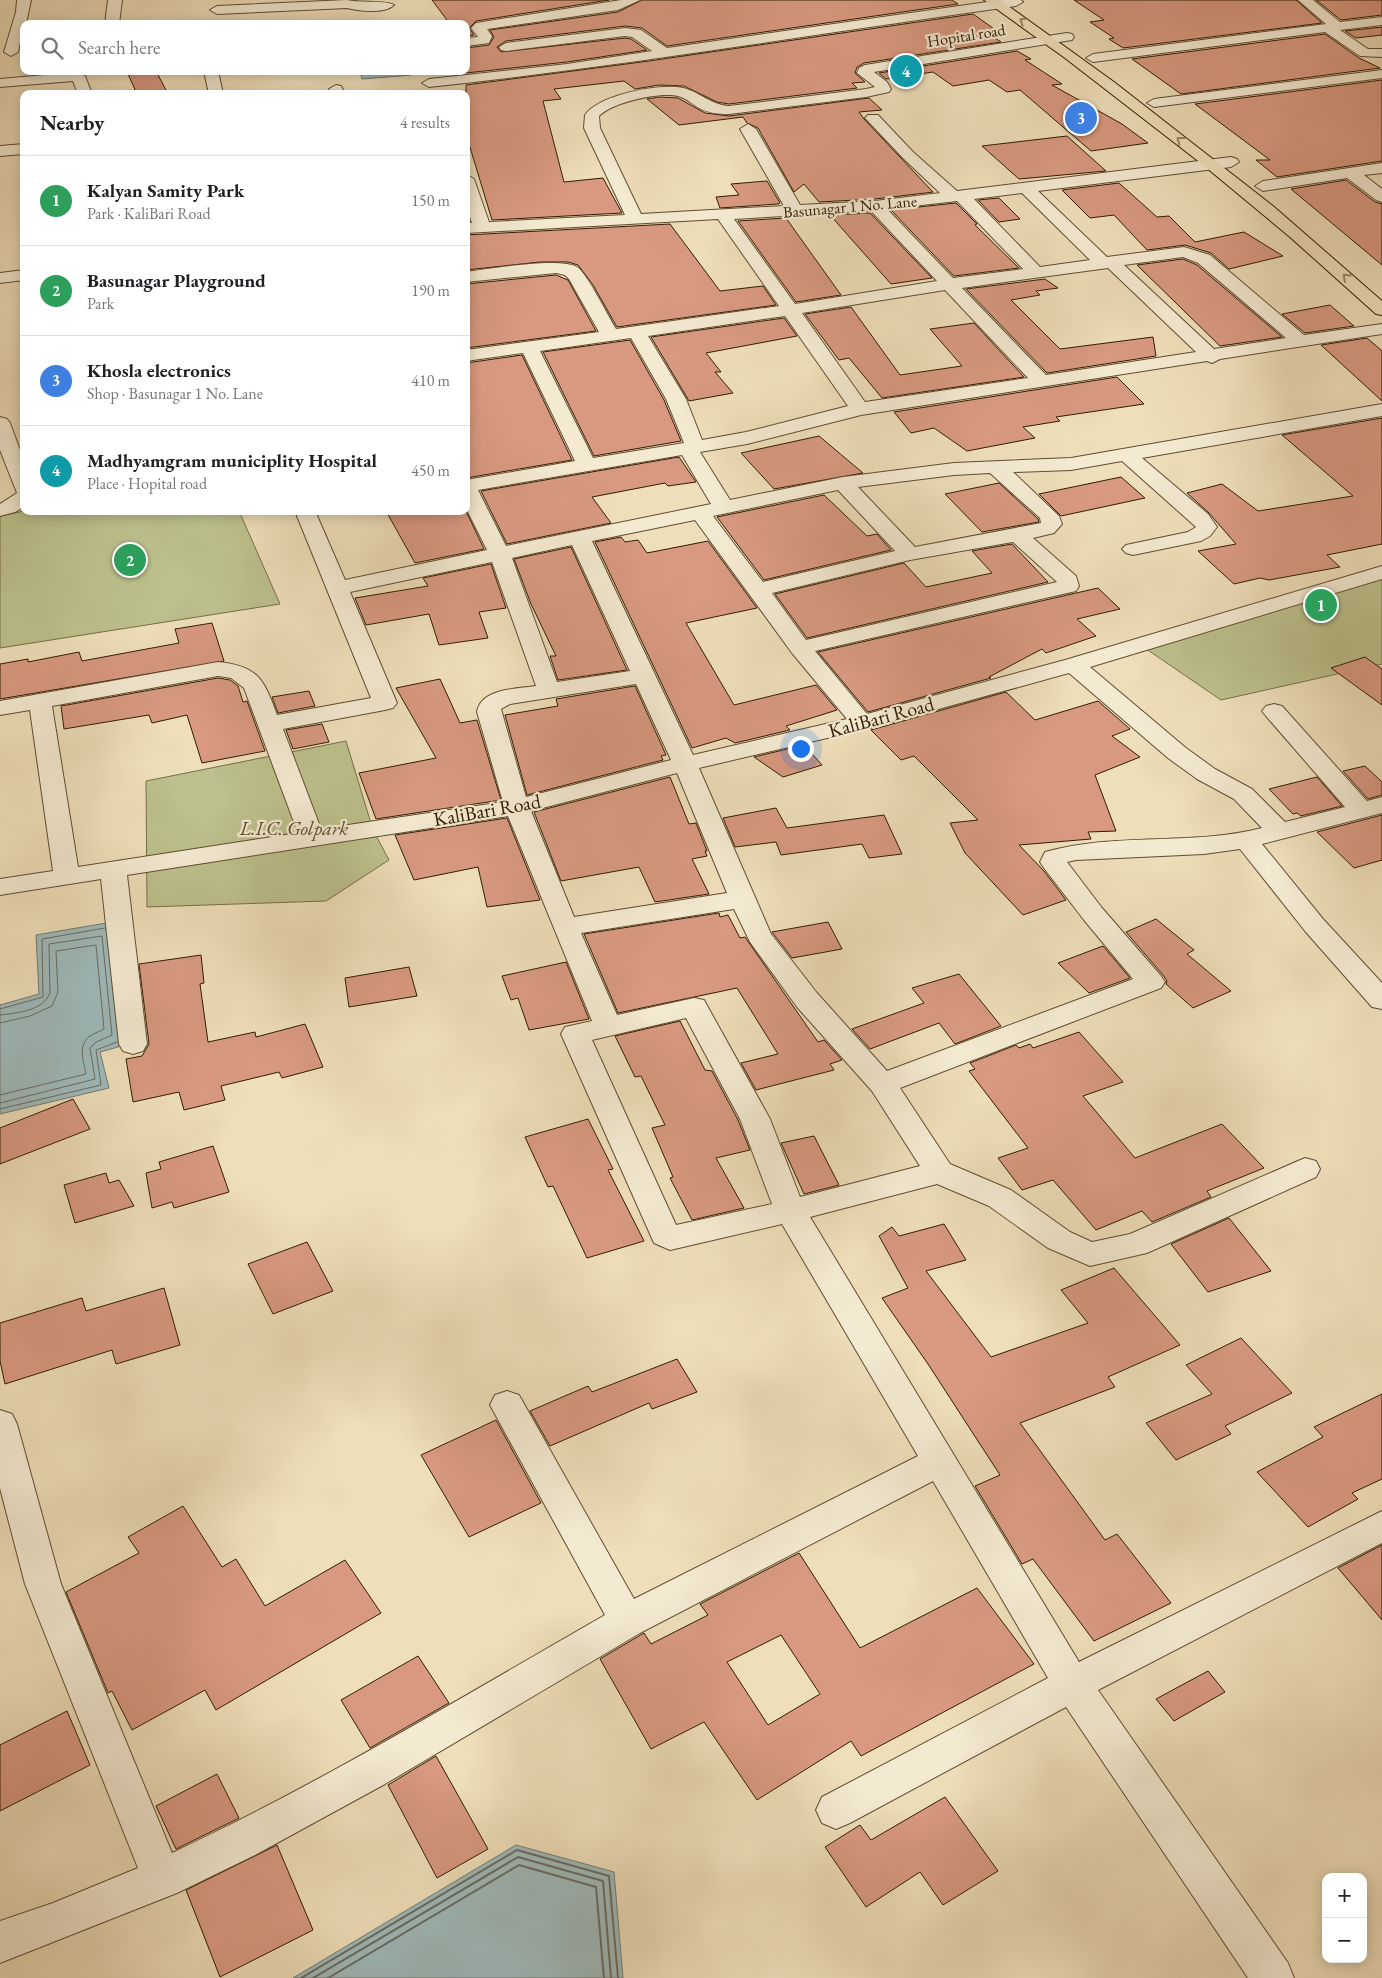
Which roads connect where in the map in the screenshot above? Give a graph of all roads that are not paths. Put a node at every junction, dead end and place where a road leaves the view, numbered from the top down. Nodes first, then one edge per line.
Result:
1 (24, 0) edge
2 (115, 0) edge
3 (633, 0) edge
4 (1305, 0) edge
5 (1004, 2) edge
6 (219, 5) edge
7 (388, 7) edge
8 (21, 20) edge
9 (112, 20) edge
10 (213, 20) edge
11 (1382, 21) edge
12 (20, 23) edge
13 (1332, 27) junction
14 (1067, 37) junction
15 (1049, 40) junction
16 (470, 42) edge
17 (506, 47) dead end
18 (12, 53) edge
19 (665, 53) junction
20 (1382, 53) edge
21 (1094, 58) junction
22 (1382, 74) edge
23 (68, 75) edge
24 (76, 75) edge
25 (212, 75) edge
26 (0, 83) edge
27 (428, 83) edge
28 (82, 90) edge
29 (215, 90) edge
30 (1154, 102) junction
31 (873, 118) dead end
32 (748, 128) dead end
33 (20, 150) edge
34 (0, 152) edge
35 (1231, 162) junction
36 (1213, 164) junction
37 (1382, 168) edge
38 (1352, 174) junction
39 (1263, 186) junction
40 (1025, 188) junction
41 (957, 196) junction
42 (1382, 197) edge
43 (470, 204) edge
44 (875, 206) junction
45 (795, 212) junction
46 (723, 215) junction
47 (636, 220) junction
48 (474, 228) edge
49 (1352, 262) dead end
50 (1108, 263) junction
51 (1038, 274) junction
52 (20, 276) edge
53 (470, 277) edge
54 (0, 278) edge
55 (951, 284) junction
56 (790, 310) junction
57 (1382, 310) edge
58 (1382, 329) edge
59 (637, 332) junction
60 (610, 335) junction
61 (1300, 341) junction
62 (529, 347) junction
63 (470, 355) edge
64 (1212, 357) junction
65 (1042, 382) junction
66 (860, 409) junction
67 (1382, 410) edge
68 (5, 421) edge
69 (692, 448) junction
70 (1128, 456) junction
71 (587, 466) junction
72 (996, 468) junction
73 (20, 475) edge
74 (843, 483) junction
75 (470, 485) edge
76 (470, 494) edge
77 (20, 500) edge
78 (724, 508) junction
79 (0, 510) edge
80 (700, 513) junction
81 (311, 515) edge
82 (1017, 535) junction
83 (580, 539) junction
84 (1133, 549) dead end
85 (910, 554) junction
86 (500, 556) junction
87 (1382, 572) edge
88 (337, 588) junction
89 (758, 590) junction
90 (800, 648) junction
91 (1073, 665) junction
92 (643, 676) junction
93 (549, 691) junction
94 (40, 701) junction
95 (0, 708) edge
96 (1274, 711) dead end
97 (862, 723) junction
98 (269, 724) junction
99 (685, 764) junction
100 (517, 807) junction
101 (1372, 808) edge
102 (1280, 832) junction
103 (312, 838) junction
104 (1246, 840) junction
105 (113, 869) junction
106 (67, 876) junction
107 (0, 886) edge
108 (743, 899) junction
109 (565, 927) junction
110 (1382, 1000) edge
111 (608, 1026) junction
112 (133, 1044) dead end
113 (882, 1084) junction
114 (1304, 1169) dead end
115 (939, 1172) junction
116 (790, 1211) junction
117 (506, 1406) dead end
118 (0, 1424) edge
119 (939, 1461) junction
120 (1382, 1526) edge
121 (627, 1621) junction
122 (1072, 1684) junction
123 (836, 1810) dead end
124 (163, 1879) junction
125 (0, 1942) edge
126 (1273, 1978) edge

1 - 8 street
2 - 9 street
3 - 16 street
4 - 13 street
5 - 14 main road
15 -> 5 main road
5 - 19 street
6 - 7 street
6 - 10 street
11 - 13 street
12 - 18 street
13 - 20 street
13 - 21 street
14 - 15 street, Hopital road
14 - 21 main road
36 -> 15 main road
15 - 47 street, Hopital road
17 - 19 street
19 - 27 street
21 - 30 main road
22 - 30 street
23 - 26 street
24 - 28 street
25 - 29 street
30 - 35 main road
31 - 41 street
32 - 45 street
33 - 34 street
35 - 36 street, Basunagar 1 No. Lane
35 - 39 main road
36 - 40 street, Basunagar 1 No. Lane
57 -> 36 main road
37 - 38 street
38 - 39 street
38 - 42 street
39 - 49 main road
40 - 41 street, Basunagar 1 No. Lane
40 - 50 street
41 - 44 street, Basunagar 1 No. Lane
41 - 51 street
43 - 48 street
44 - 45 street, Basunagar 1 No. Lane
44 - 55 street
45 - 46 street, Basunagar 1 No. Lane
46 - 47 street, Basunagar 1 No. Lane
46 - 56 street
47 - 48 street, Basunagar 1 No. Lane
50 - 51 street
50 - 61 street
50 - 64 street
51 - 55 street
52 - 54 street
53 - 60 street
55 - 56 street
55 - 65 street
56 - 59 street
56 - 66 street
58 - 61 street
59 - 60 street
59 - 69 street
60 - 62 street
61 - 64 street
62 - 63 street
62 - 71 street
64 - 65 street
65 - 66 street
66 - 69 street
67 - 70 street
68 - 73 street
69 - 71 street
69 - 78 street
70 - 72 street
70 - 84 street
71 - 75 street
72 - 74 street
72 - 82 street
74 - 78 street
74 - 85 street
76 - 86 street
77 - 79 street
78 - 80 street
80 - 83 street
80 - 89 street
81 - 88 street
82 - 85 street
82 - 90 street
83 - 86 street
83 - 92 street
85 - 89 street
86 - 88 street
86 - 93 street
87 - 91 street, KaliBari Road
88 - 98 street
89 - 90 street
90 - 97 street
91 - 97 street, KaliBari Road
91 - 102 street
92 - 93 street
92 - 99 street
93 - 100 street
94 - 95 street
94 - 98 street
94 - 106 street
96 - 101 street
97 - 99 street, KaliBari Road
98 - 103 street
99 - 100 street, KaliBari Road
99 - 108 street
100 - 103 street, KaliBari Road
100 - 109 street
101 - 102 street
102 - 104 street
103 - 105 street, KaliBari Road
104 - 110 street
104 - 113 street
105 - 106 street, KaliBari Road
105 - 112 street
106 - 107 street, KaliBari Road
108 - 109 street
108 - 113 street
109 - 111 street
111 - 116 street
111 - 116 street
113 - 115 street
114 - 115 street
115 - 116 street
116 - 119 street
117 - 121 street
118 - 124 street
119 - 121 street
119 - 122 street
120 - 122 street
121 - 124 street
122 - 123 street
122 - 126 street
124 - 125 street

